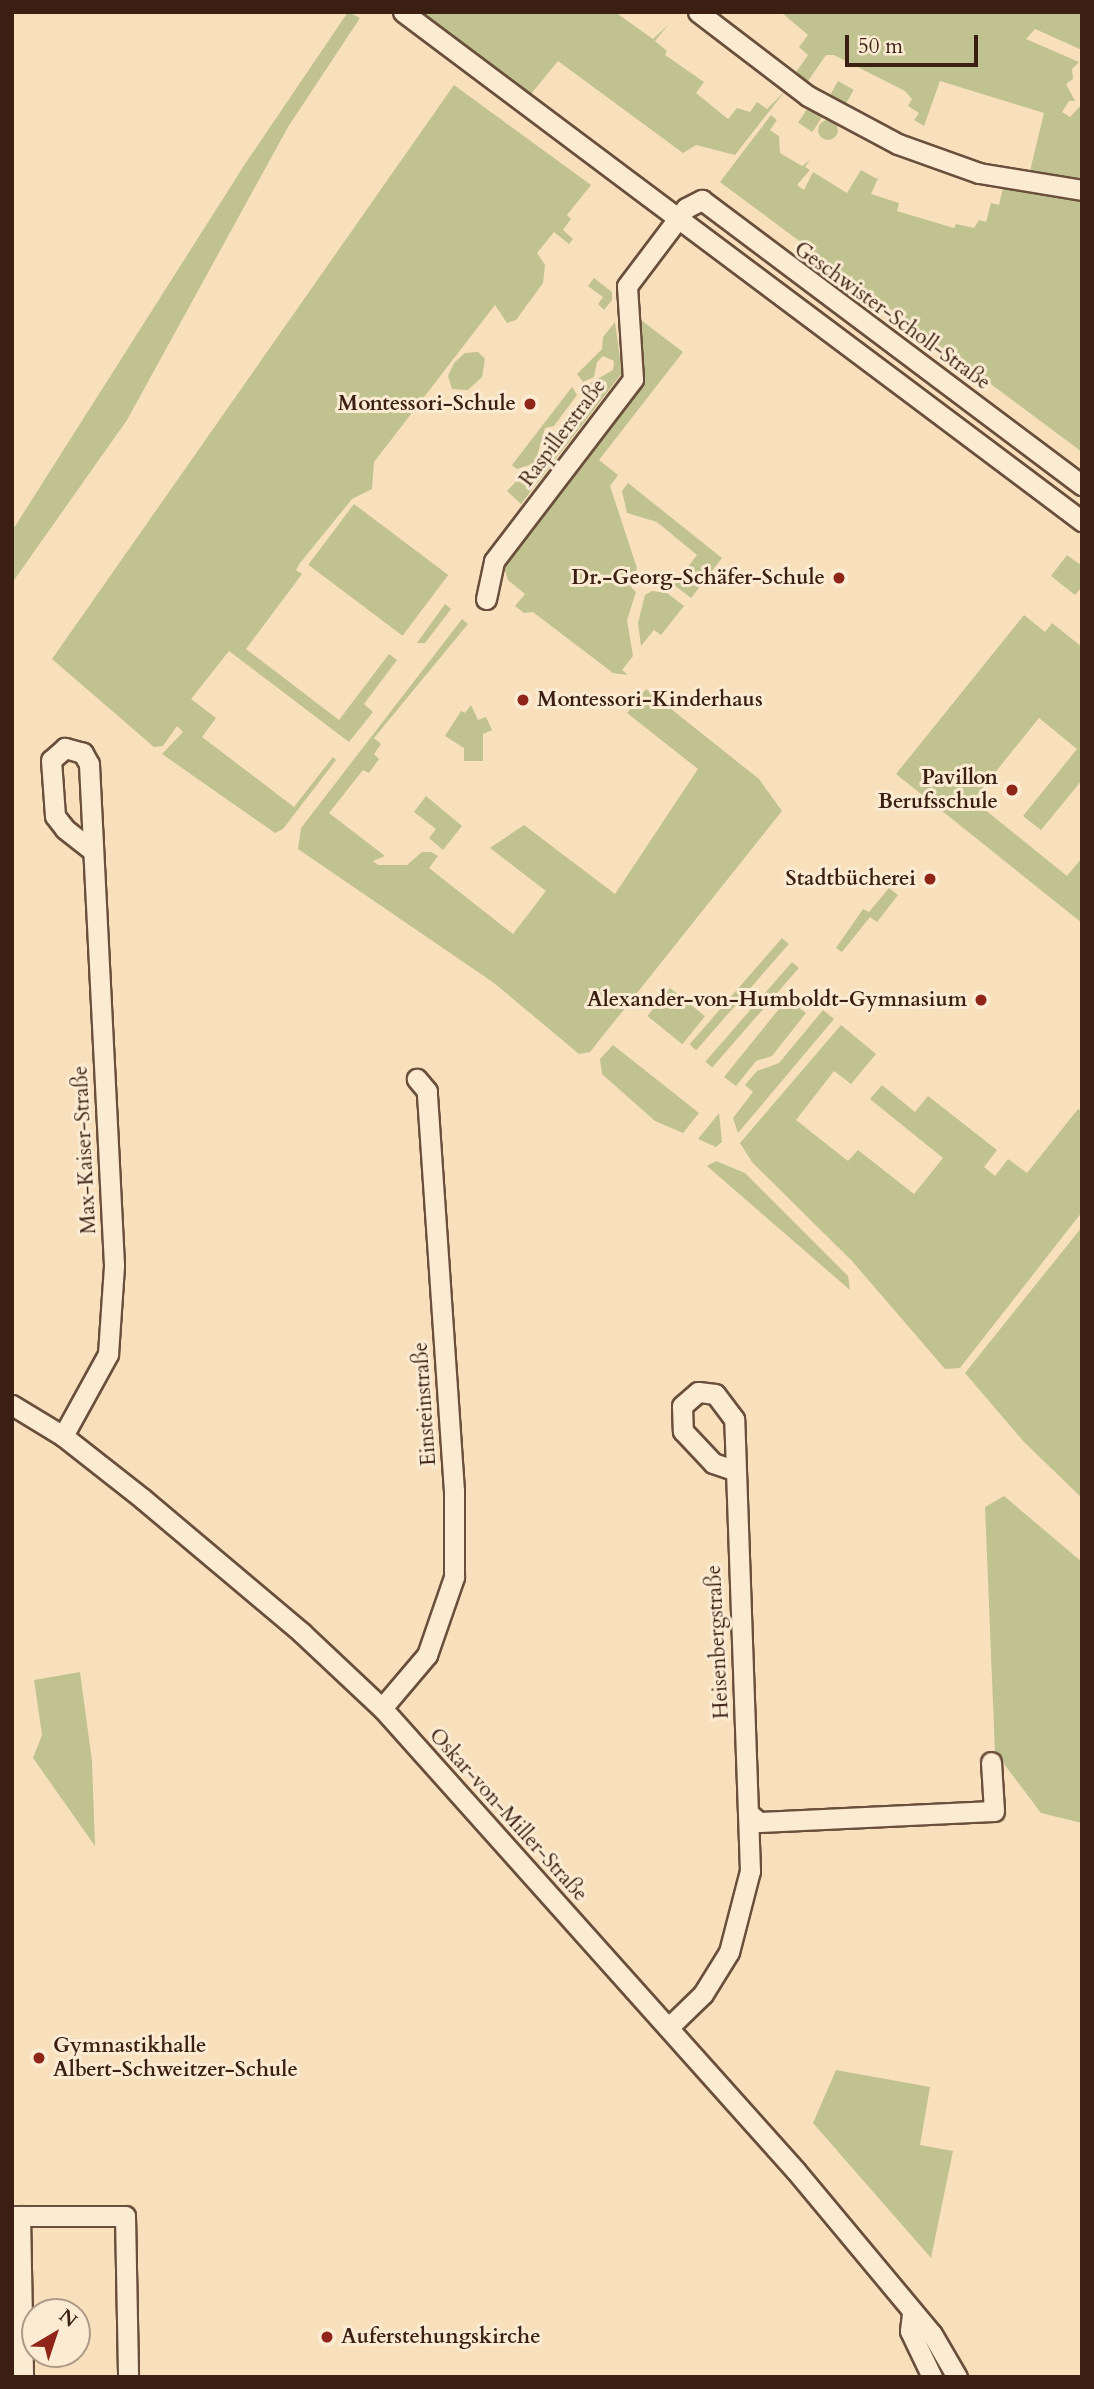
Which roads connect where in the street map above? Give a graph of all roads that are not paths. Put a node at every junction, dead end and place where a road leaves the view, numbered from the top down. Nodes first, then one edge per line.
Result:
1 (403, 12) edge
2 (698, 12) edge
3 (1082, 190) edge
4 (679, 218) junction
5 (1082, 485) edge
6 (1082, 521) edge
7 (486, 599) dead end
8 (92, 849) junction
9 (417, 1079) dead end
10 (12, 1405) edge
11 (63, 1436) junction
12 (733, 1470) dead end
13 (382, 1708) junction
14 (991, 1762) dead end
15 (748, 1813) junction
16 (669, 2027) junction
17 (16, 2216) edge
18 (912, 2314) junction
19 (23, 2377) edge
20 (128, 2377) edge
21 (932, 2377) edge
22 (957, 2377) edge

1 - 4 street
2 - 3 street
4 - 5 street, Geschwister-Scholl-Straße
4 - 6 street
4 - 7 street, Raspillerstraße
8 - 8 street, Max-Kaiser-Straße
8 - 11 street, Max-Kaiser-Straße
9 - 13 street, Einsteinstraße
10 - 11 street, Oskar-von-Miller-Straße
11 - 13 street, Oskar-von-Miller-Straße
12 - 15 street, Heisenbergstraße
13 - 16 street, Oskar-von-Miller-Straße
14 - 15 street
15 - 16 street, Heisenbergstraße
16 - 18 street, Oskar-von-Miller-Straße
17 - 19 street
17 - 20 street
18 - 21 street, Oskar-von-Miller-Straße
18 - 22 street, Oskar-von-Miller-Straße

